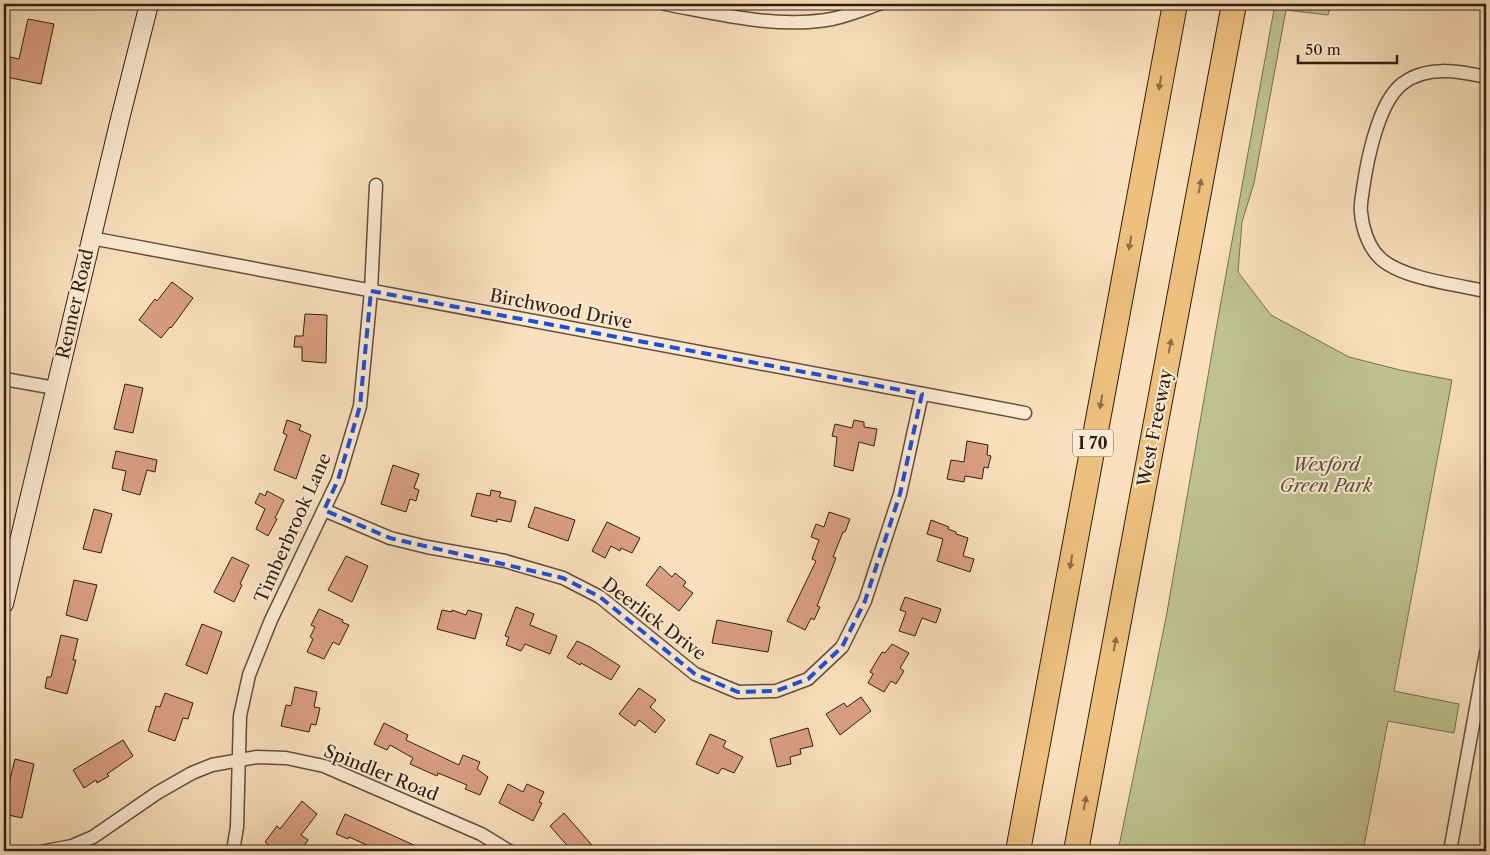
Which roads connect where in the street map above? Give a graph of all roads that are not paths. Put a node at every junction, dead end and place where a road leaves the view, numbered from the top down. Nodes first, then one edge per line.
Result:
1 (150, 4) edge
2 (665, 4) edge
3 (879, 4) edge
4 (1175, 4) edge
5 (1234, 4) edge
6 (1486, 77) edge
7 (376, 185) dead end
8 (91, 238) junction
9 (371, 291) junction
10 (1486, 291) edge
11 (4, 379) edge
12 (55, 388) junction
13 (922, 394) junction
14 (1025, 413) dead end
15 (324, 510) junction
16 (4, 604) edge
17 (1486, 653) edge
18 (239, 759) junction
19 (46, 851) edge
20 (233, 851) edge
21 (508, 851) edge
22 (1018, 851) edge
23 (1076, 851) edge
24 (1450, 851) edge

1 - 8 main road, Renner Road
2 - 3 street
4 -> 22 highway, I 70
23 -> 5 highway, West Freeway
6 - 10 street
7 - 9 street, Timberbrook Lane
8 - 9 street, Birchwood Drive
8 - 12 main road, Renner Road
9 - 13 street, Birchwood Drive
9 - 15 street, Timberbrook Lane
11 - 12 street
12 - 16 main road, Renner Road
13 - 14 street, Birchwood Drive
13 - 15 street, Deerlick Drive
15 - 18 street, Timberbrook Lane
17 - 24 street
18 - 19 street, Spindler Road
18 - 20 street, Timberbrook Lane
18 - 21 street, Spindler Road

